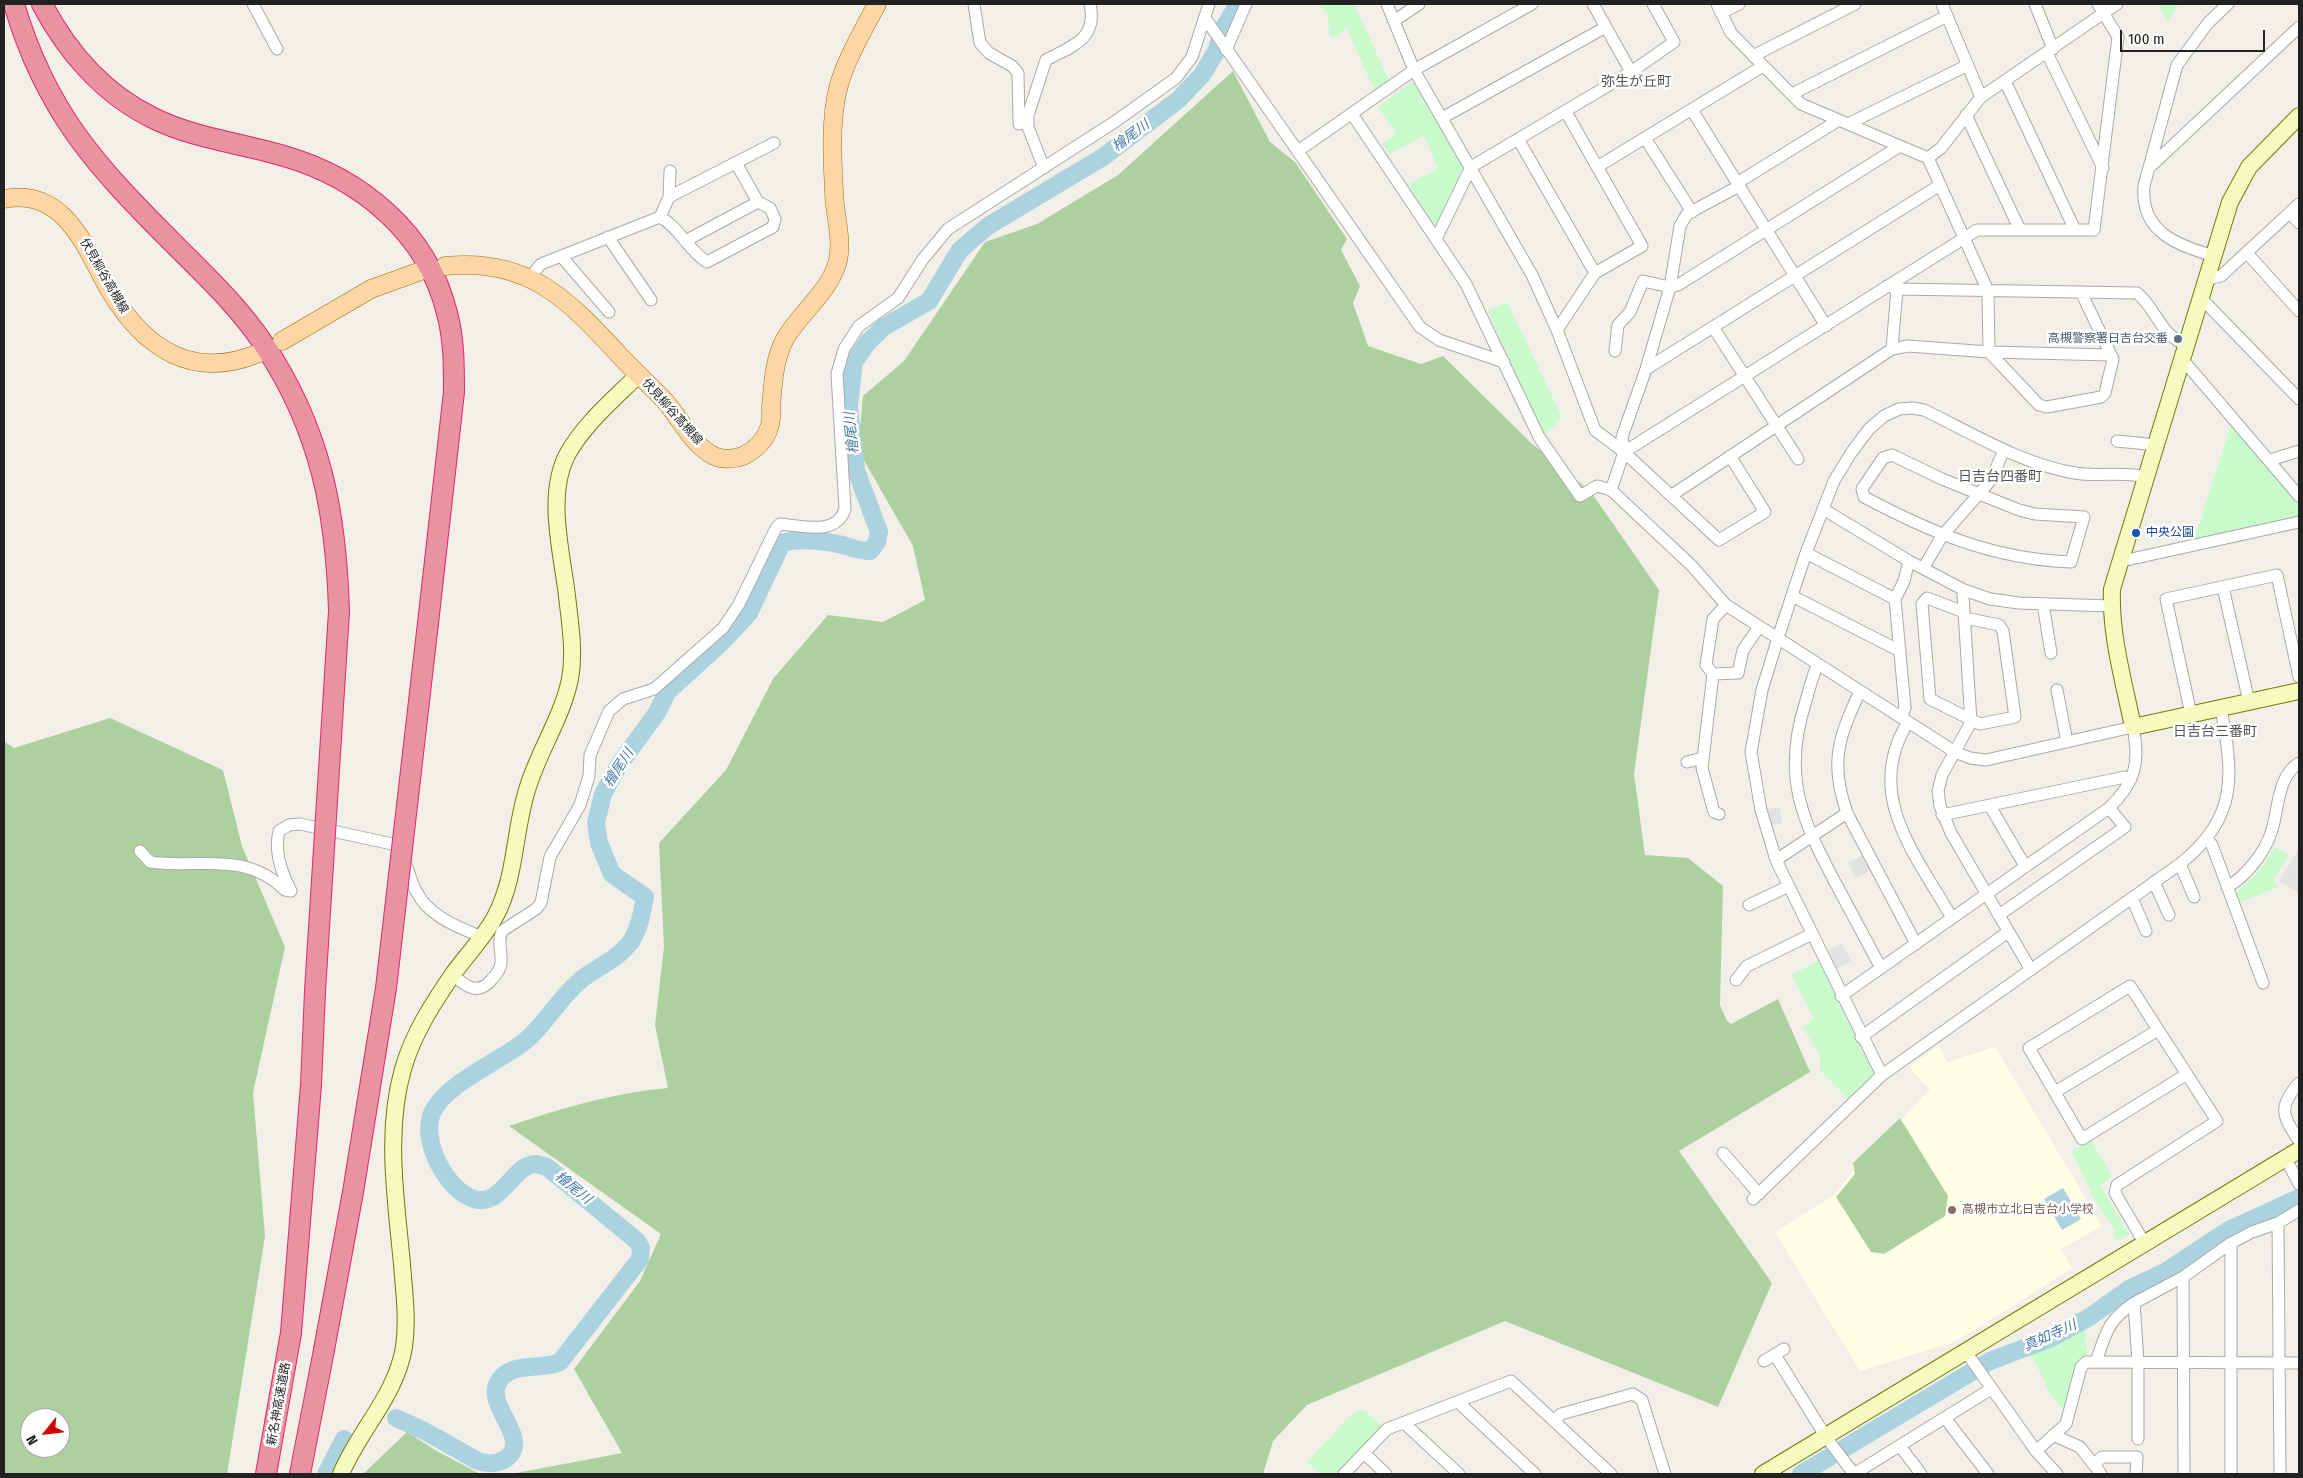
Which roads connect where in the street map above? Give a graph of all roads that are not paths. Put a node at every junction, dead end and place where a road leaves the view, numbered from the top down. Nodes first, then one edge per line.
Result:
1 (14, 4) edge
2 (42, 4) edge
3 (254, 4) edge
4 (877, 4) edge
5 (974, 4) edge
6 (1090, 4) edge
7 (1209, 4) edge
8 (1246, 4) edge
9 (1387, 4) edge
10 (1418, 4) edge
11 (1532, 4) edge
12 (1593, 4) edge
13 (1653, 4) edge
14 (1739, 4) edge
15 (1855, 4) edge
16 (1942, 4) edge
17 (2035, 4) edge
18 (2098, 4) edge
19 (2117, 4) edge
20 (2228, 4) edge
21 (1719, 8) edge
22 (2105, 14) junction
23 (1947, 16) junction
24 (1205, 18) junction
25 (1394, 21) junction
26 (1606, 27) junction
27 (2299, 27) edge
28 (277, 49) dead end
29 (1226, 50) junction
30 (2050, 50) junction
31 (1753, 56) junction
32 (1968, 65) junction
33 (1763, 66) junction
34 (1414, 70) junction
35 (1631, 72) junction
36 (2005, 81) junction
37 (1792, 94) junction
38 (1981, 97) junction
39 (1692, 110) junction
40 (1566, 112) junction
41 (1352, 114) junction
42 (1966, 116) junction
43 (2299, 116) edge
44 (1442, 118) junction
45 (1028, 122) junction
46 (1844, 122) junction
47 (1645, 138) junction
48 (1518, 139) junction
49 (774, 143) dead end
50 (1900, 146) junction
51 (1298, 151) junction
52 (1928, 158) junction
53 (736, 162) junction
54 (1471, 167) junction
55 (1597, 167) junction
56 (2150, 167) junction
57 (1044, 168) junction
58 (2103, 168) junction
59 (670, 171) dead end
60 (1738, 185) junction
61 (1940, 185) junction
62 (669, 197) junction
63 (4, 199) edge
64 (758, 202) junction
65 (2299, 204) edge
66 (1692, 212) junction
67 (2290, 213) junction
68 (660, 217) junction
69 (2299, 222) edge
70 (1766, 230) junction
71 (2020, 230) junction
72 (2075, 230) junction
73 (608, 238) junction
74 (1964, 238) junction
75 (1436, 239) junction
76 (685, 241) junction
77 (2246, 253) junction
78 (561, 256) junction
79 (2215, 256) junction
80 (446, 266) dead end
81 (418, 272) dead end
82 (1595, 273) junction
83 (1794, 276) junction
84 (529, 278) junction
85 (2207, 279) junction
86 (1670, 287) junction
87 (1892, 288) junction
88 (1988, 292) junction
89 (2081, 292) junction
90 (2201, 298) junction
91 (651, 300) dead end
92 (2299, 311) edge
93 (609, 312) dead end
94 (1826, 326) junction
95 (1713, 327) junction
96 (1557, 330) junction
97 (282, 341) dead end
98 (1612, 345) dead end
99 (1892, 349) junction
100 (1989, 352) junction
101 (259, 353) dead end
102 (2185, 353) junction
103 (2111, 356) junction
104 (1504, 362) junction
105 (1646, 369) junction
106 (638, 375) junction
107 (1745, 376) junction
108 (2299, 399) edge
109 (1776, 425) junction
110 (2117, 441) dead end
111 (2157, 445) junction
112 (2004, 450) junction
113 (2299, 451) edge
114 (1624, 452) junction
115 (1730, 456) junction
116 (1798, 459) dead end
117 (2270, 460) junction
118 (2147, 477) junction
119 (1611, 490) junction
120 (1978, 494) junction
121 (1672, 495) junction
122 (2299, 496) edge
123 (1823, 509) junction
124 (2299, 522) edge
125 (1942, 536) junction
126 (1806, 553) junction
127 (1909, 561) junction
128 (2122, 561) junction
129 (1924, 567) junction
130 (2223, 587) junction
131 (1964, 590) junction
132 (1792, 596) junction
133 (1895, 598) junction
134 (2043, 604) junction
135 (1726, 605) junction
136 (2112, 606) junction
137 (1964, 615) junction
138 (1760, 627) junction
139 (1778, 638) junction
140 (1900, 650) junction
141 (2051, 653) dead end
142 (1818, 664) junction
143 (1713, 674) junction
144 (2299, 677) edge
145 (2057, 690) dead end
146 (1860, 691) junction
147 (2299, 691) edge
148 (2248, 702) junction
149 (2221, 708) junction
150 (2191, 714) junction
151 (1904, 719) junction
152 (1971, 722) junction
153 (2133, 726) junction
154 (2067, 742) junction
155 (1955, 752) junction
156 (1703, 758) junction
157 (1687, 762) dead end
158 (2299, 763) edge
159 (2131, 779) junction
160 (1990, 806) junction
161 (2109, 808) junction
162 (1847, 813) junction
163 (1719, 814) dead end
164 (1942, 816) junction
165 (1812, 837) junction
166 (2207, 839) junction
167 (140, 851) dead end
168 (1776, 860) junction
169 (2180, 864) junction
170 (2025, 866) junction
171 (2154, 882) junction
172 (1789, 886) junction
173 (2227, 887) junction
174 (1986, 894) junction
175 (2132, 898) junction
176 (2194, 898) dead end
177 (1749, 905) dead end
178 (2168, 914) dead end
179 (1999, 916) junction
180 (1952, 918) junction
181 (2146, 931) dead end
182 (2008, 932) junction
183 (1812, 934) junction
184 (482, 937) junction
185 (1916, 944) junction
186 (1881, 968) junction
187 (2031, 970) junction
188 (453, 976) junction
189 (1736, 980) dead end
190 (2263, 983) dead end
191 (1841, 996) junction
192 (2158, 1030) junction
193 (1861, 1037) junction
194 (2187, 1074) junction
195 (1882, 1075) junction
196 (2299, 1083) edge
197 (2055, 1092) junction
198 (2299, 1141) edge
199 (1723, 1153) dead end
200 (2292, 1155) edge
201 (2299, 1184) edge
202 (2299, 1210) edge
203 (2278, 1223) junction
204 (2231, 1243) junction
205 (2145, 1244) junction
206 (2183, 1277) junction
207 (2134, 1303) junction
208 (1966, 1352) junction
209 (1764, 1361) dead end
210 (2096, 1362) junction
211 (2138, 1362) junction
212 (2232, 1363) junction
213 (2280, 1363) junction
214 (2299, 1363) edge
215 (2185, 1364) junction
216 (1991, 1390) junction
217 (1458, 1402) junction
218 (1945, 1418) junction
219 (1554, 1421) junction
220 (1404, 1423) junction
221 (2053, 1435) junction
222 (1826, 1437) junction
223 (2138, 1439) dead end
224 (1900, 1446) junction
225 (2036, 1450) junction
226 (1364, 1453) junction
227 (2098, 1470) edge
228 (266, 1474) edge
229 (300, 1474) edge
230 (341, 1474) edge
231 (1344, 1474) edge
232 (1386, 1474) edge
233 (1459, 1474) edge
234 (1535, 1474) edge
235 (1611, 1474) edge
236 (1665, 1474) edge
237 (1765, 1474) edge
238 (1854, 1474) edge
239 (1921, 1474) edge
240 (1988, 1474) edge
241 (2057, 1474) edge
242 (2136, 1474) edge
243 (2184, 1474) edge
244 (2231, 1474) edge
245 (2280, 1474) edge

1 - 228 highway, 新名神高速道路, bridge
2 - 229 highway, bridge
3 - 28 street
4 - 106 main road, 伏見柳谷高槻線
5 - 45 street
6 - 45 street
7 - 24 street
8 - 29 street
9 - 25 street
10 - 25 street
11 - 34 street
12 - 26 street
13 - 35 street
14 - 21 street
15 - 31 street
16 - 23 street
17 - 30 street
18 - 22 street
19 - 22 street
20 - 56 street
21 - 31 street
22 - 30 street
22 - 58 street
23 - 32 street
23 - 37 street
24 - 29 street
24 - 57 street
25 - 34 street
26 - 35 street
26 - 44 street
27 - 56 street
29 - 51 street
30 - 36 street
30 - 58 street
31 - 33 street
32 - 38 street
32 - 46 street
33 - 37 street
33 - 39 street
34 - 41 street
34 - 44 street
35 - 40 street
36 - 38 street
36 - 72 street
37 - 46 street
38 - 42 street
39 - 47 street
39 - 60 street
40 - 48 street
40 - 55 street
41 - 51 street
41 - 75 street
42 - 52 street
42 - 71 street
43 - 79 street
44 - 54 street
45 - 57 street
46 - 50 street
46 - 60 street
47 - 55 street
47 - 66 street
48 - 54 street
48 - 82 street
49 - 53 street
50 - 52 street
50 - 70 street
51 - 104 street
52 - 61 street
53 - 62 street
53 - 64 street
54 - 75 street
54 - 96 street
55 - 82 street
56 - 79 street
57 - 188 street
58 - 72 street
59 - 62 street
60 - 66 street
60 - 70 street
61 - 74 street
61 - 83 street
62 - 68 street
63 - 101 main road, 伏見柳谷高槻線
64 - 76 street
64 - 76 street
65 - 67 street
66 - 86 street
67 - 69 street
67 - 77 street
68 - 73 street
68 - 76 street
70 - 83 street
70 - 86 street
71 - 72 street
71 - 74 street
73 - 78 street
73 - 91 street
74 - 87 street
74 - 88 street
75 - 104 street
77 - 85 street
77 - 92 street
78 - 84 street
78 - 93 street
79 - 85 street
80 - 84 main road, 伏見柳谷高槻線
81 - 97 main road
82 - 96 street
83 - 94 street
83 - 95 street
84 - 106 main road, 伏見柳谷高槻線
85 - 90 street
86 - 98 street
86 - 105 street
87 - 88 street
87 - 94 street
87 - 99 street
88 - 89 street
88 - 100 street
89 - 102 street
89 - 103 street
90 - 102 street
90 - 108 street
94 - 107 street
95 - 105 street
95 - 107 street
96 - 114 street
99 - 100 street
99 - 109 street
100 - 103 street
100 - 103 street
102 - 111 street
102 - 117 street
104 - 119 street
105 - 114 street
106 - 184 street
107 - 109 street
107 - 114 street
109 - 115 street
109 - 116 street
110 - 111 street
111 - 118 street
112 - 118 street
112 - 120 street
112 - 123 street
113 - 117 street
114 - 119 street
114 - 121 street
115 - 121 street
115 - 121 street
117 - 122 street
118 - 128 street
119 - 135 street
120 - 125 street
120 - 125 street
120 - 125 street
123 - 126 street
123 - 127 street
124 - 128 street
125 - 129 street
126 - 132 street
126 - 133 street
127 - 129 street
127 - 133 street
128 - 136 street
129 - 131 street
130 - 144 street
130 - 148 street
130 - 150 street
131 - 134 street
131 - 137 street
132 - 139 street
132 - 140 street
133 - 140 street
134 - 136 street
134 - 141 street
135 - 138 street
135 - 143 street
136 - 153 street
137 - 152 street
137 - 152 street
137 - 152 street
138 - 139 street
138 - 143 street
139 - 142 street
139 - 168 street
140 - 151 street
142 - 146 street
142 - 165 street
143 - 156 street
145 - 154 street
146 - 151 street
146 - 162 street
147 - 148 street
148 - 149 street
149 - 150 street
149 - 166 street
150 - 153 street
151 - 155 street
151 - 180 street
152 - 155 street
153 - 154 street
153 - 159 street
154 - 155 street
155 - 164 street
156 - 157 street
156 - 163 street
158 - 173 street
159 - 160 street
159 - 161 street
160 - 164 street
160 - 170 street
161 - 170 street
161 - 179 street
162 - 165 street
162 - 185 street
164 - 174 street
165 - 168 street
165 - 186 street
166 - 169 street
166 - 173 street
167 - 184 street
168 - 172 street
169 - 171 street
169 - 176 street
170 - 174 street
171 - 175 street
171 - 178 street
172 - 177 street
172 - 183 street
173 - 190 street
174 - 179 street
174 - 180 street
175 - 181 street
175 - 187 street
179 - 182 street
180 - 185 street
182 - 187 street
182 - 193 street
183 - 189 street
183 - 191 street
184 - 188 street
185 - 186 street
186 - 191 street
187 - 195 street
188 - 230 street
191 - 193 street
192 - 194 street
192 - 197 street
192 - 197 street
193 - 195 street
194 - 197 street
194 - 205 street
195 - 199 street
196 - 198 street
200 - 201 street
200 - 205 street
202 - 203 street
203 - 204 street
203 - 213 street
204 - 206 street
204 - 212 street
205 - 208 street
206 - 207 street
206 - 215 street
207 - 210 street
207 - 211 street
208 - 216 street
208 - 222 street
209 - 222 street
210 - 211 street
210 - 221 street
211 - 215 street
211 - 223 street
212 - 213 street
212 - 215 street
212 - 244 street
213 - 214 street
213 - 245 street
215 - 243 street
216 - 218 street
216 - 225 street
217 - 219 street
217 - 220 street
217 - 234 street
218 - 224 street
218 - 240 street
219 - 235 street
219 - 236 street
220 - 226 street
220 - 233 street
221 - 225 street
221 - 227 street
222 - 237 street
222 - 238 street
224 - 238 street
224 - 239 street
225 - 241 street
226 - 231 street
226 - 232 street
227 - 242 street

